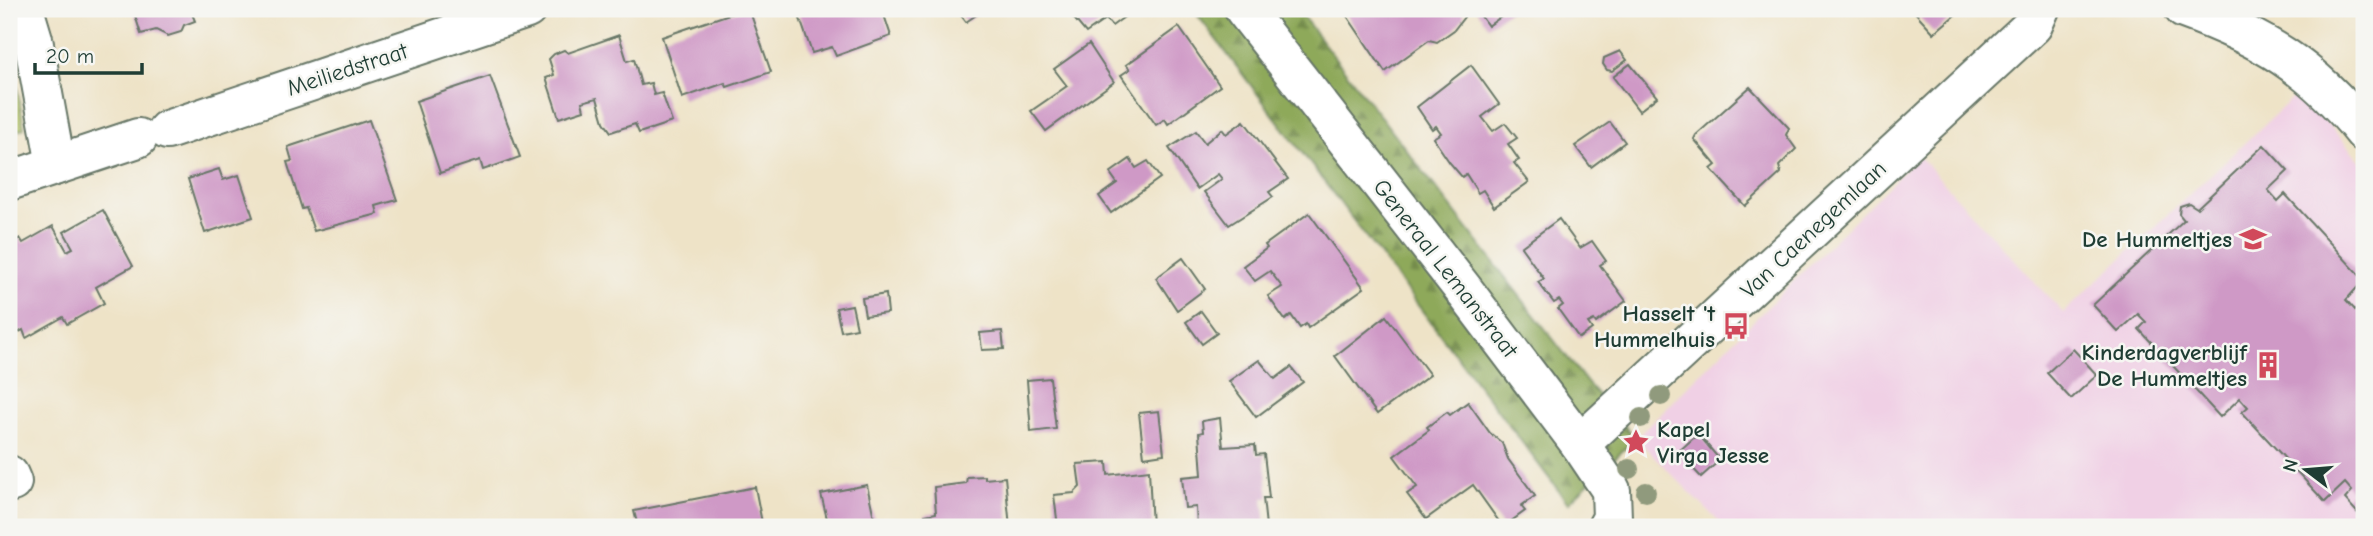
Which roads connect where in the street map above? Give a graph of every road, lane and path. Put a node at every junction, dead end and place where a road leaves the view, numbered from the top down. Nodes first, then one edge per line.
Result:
1 (24, 9) edge
2 (527, 9) edge
3 (1244, 9) edge
4 (2040, 9) edge
5 (2184, 9) edge
6 (2364, 132) edge
7 (56, 165) junction
8 (9, 181) edge
9 (1580, 444) junction
10 (1617, 524) edge

1 - 7 street
2 - 7 street, Meiliedstraat
3 - 9 street, Generaal Lemanstraat
4 - 9 street, Van Caenegemlaan
5 - 6 street
7 - 8 street, Meiliedstraat
9 - 10 street, Generaal Lemanstraat

